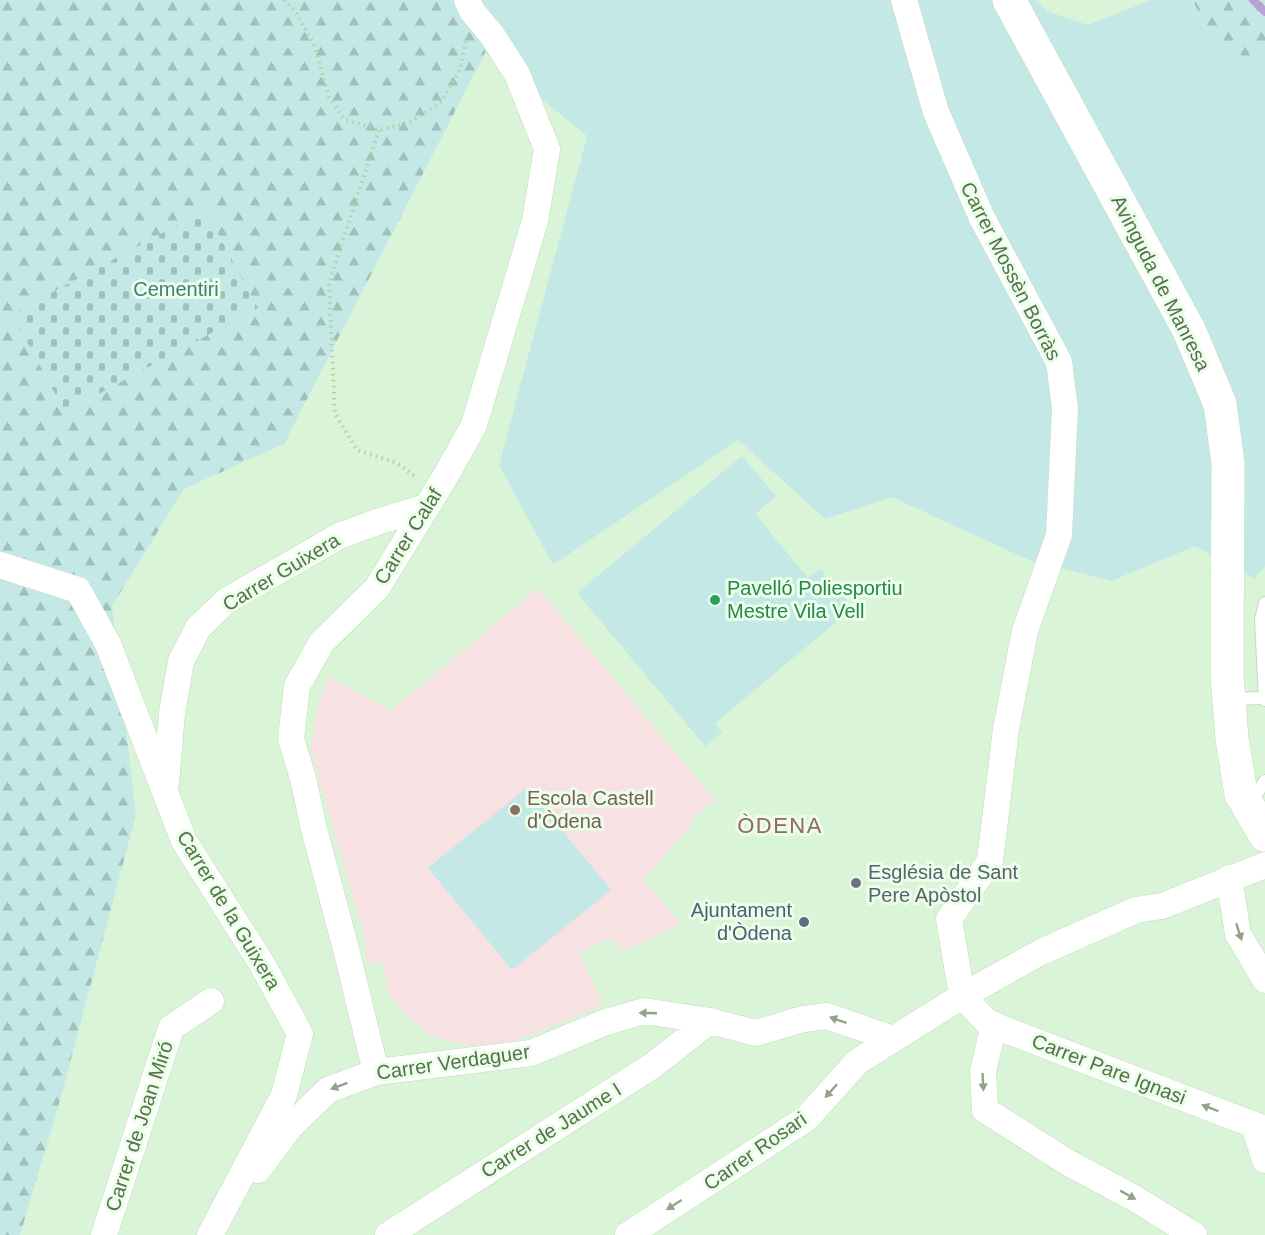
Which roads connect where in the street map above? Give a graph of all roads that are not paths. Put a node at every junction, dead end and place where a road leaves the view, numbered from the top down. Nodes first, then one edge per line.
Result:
1 (904, 0) edge
2 (1009, 0) edge
3 (469, 6) edge
4 (431, 500) junction
5 (0, 565) edge
6 (1265, 603) edge
7 (1229, 699) junction
8 (1265, 699) edge
9 (165, 790) junction
10 (1257, 793) edge
11 (1265, 834) edge
12 (1265, 865) edge
13 (1229, 878) junction
14 (1265, 980) edge
15 (962, 996) junction
16 (211, 1001) dead end
17 (710, 1021) junction
18 (994, 1025) junction
19 (893, 1039) junction
20 (376, 1072) junction
21 (1260, 1127) edge
22 (1265, 1160) edge
23 (228, 1200) junction
24 (104, 1235) edge
25 (210, 1235) edge
26 (388, 1235) edge
27 (628, 1235) edge
28 (1194, 1235) edge

1 - 15 street, Carrer Mossèn Borràs
2 - 7 street, Avinguda de Manresa
3 - 4 street, Carrer Calaf
4 - 9 street, Carrer Guixera
4 - 20 street, Carrer Calaf
5 - 9 street, Carrer de la Guixera
6 - 8 lane
7 - 8 lane
7 - 10 street, Avinguda de Manresa
9 - 23 street, Carrer de la Guixera
10 - 11 street, Avinguda de Manresa
12 - 13 street, Carrer Rosari
13 -> 14 street
13 - 15 street, Carrer Rosari
15 - 18 street, Carrer Pare Ignasi
15 - 19 street, Carrer Rosari
16 - 24 street, Carrer de Joan Miró
19 -> 17 street, Carrer Verdaguer
17 -> 20 street, Carrer Verdaguer
17 - 26 street, Carrer de Jaume I
21 -> 18 street, Carrer Pare Ignasi
18 -> 28 street
19 -> 27 street, Carrer Rosari
20 -> 23 street, Carrer Verdaguer
21 - 22 street
23 - 25 street, Carrer de la Guixera

